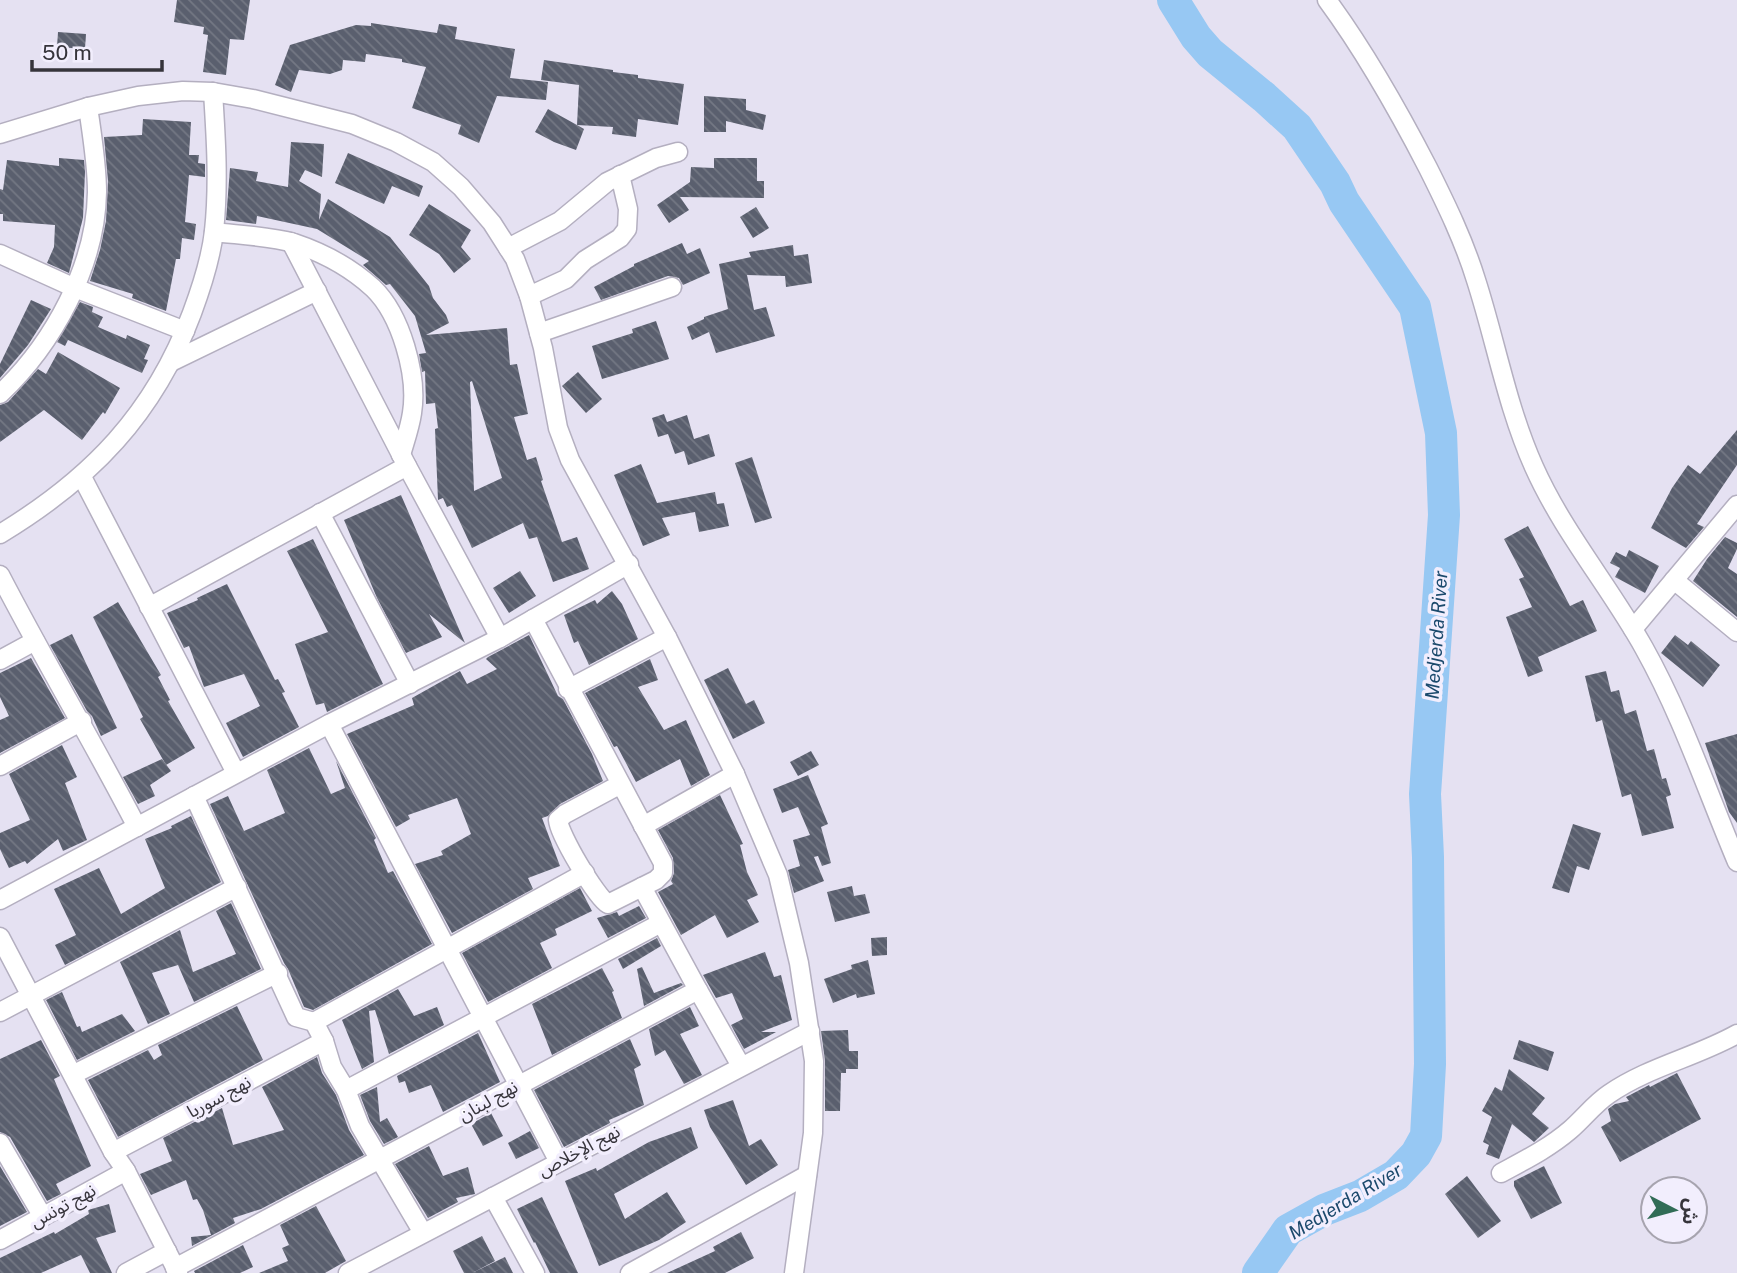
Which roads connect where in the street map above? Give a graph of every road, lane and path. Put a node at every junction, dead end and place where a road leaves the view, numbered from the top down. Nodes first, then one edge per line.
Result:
1 (1327, 0) edge
2 (213, 92) junction
3 (88, 107) junction
4 (0, 134) edge
5 (678, 152) dead end
6 (620, 175) junction
7 (214, 232) junction
8 (291, 242) junction
9 (508, 248) junction
10 (0, 254) edge
11 (672, 287) dead end
12 (75, 288) junction
13 (317, 291) junction
14 (530, 296) junction
15 (185, 331) junction
16 (539, 333) junction
17 (171, 362) junction
18 (0, 394) edge
19 (404, 460) junction
20 (82, 477) junction
21 (1737, 505) edge
22 (320, 513) junction
23 (0, 534) edge
24 (629, 564) junction
25 (0, 575) edge
26 (1674, 580) junction
27 (149, 607) junction
28 (533, 619) junction
29 (1633, 629) junction
30 (1737, 632) edge
31 (667, 637) junction
32 (500, 638) junction
33 (34, 641) junction
34 (0, 660) edge
35 (410, 684) junction
36 (568, 689) junction
37 (82, 722) junction
38 (329, 724) junction
39 (0, 766) edge
40 (236, 774) junction
41 (735, 774) junction
42 (621, 784) junction
43 (194, 796) junction
44 (643, 826) junction
45 (137, 827) junction
46 (1737, 862) edge
47 (585, 873) junction
48 (237, 887) junction
49 (642, 887) junction
50 (0, 900) edge
51 (661, 923) junction
52 (0, 937) edge
53 (447, 947) junction
54 (278, 972) junction
55 (698, 990) junction
56 (31, 995) junction
57 (0, 1012) edge
58 (484, 1018) junction
59 (314, 1022) junction
60 (810, 1031) junction
61 (1737, 1034) edge
62 (324, 1041) junction
63 (741, 1066) junction
64 (74, 1074) junction
65 (518, 1084) junction
66 (346, 1090) junction
67 (0, 1143) edge
68 (113, 1152) junction
69 (381, 1158) junction
70 (559, 1162) junction
71 (126, 1171) junction
72 (1501, 1173) dead end
73 (807, 1175) junction
74 (493, 1197) junction
75 (43, 1217) junction
76 (423, 1233) junction
77 (0, 1240) edge
78 (167, 1251) junction
79 (177, 1270) edge
80 (126, 1273) edge
81 (348, 1273) edge
82 (535, 1273) edge
83 (630, 1273) edge
84 (794, 1273) edge

1 - 29 street
2 - 3 street
2 - 7 street
2 - 9 street
3 - 4 street
3 - 12 street
5 - 6 street
6 - 9 street
6 - 14 street
7 - 8 street
7 - 15 street
8 - 13 street
8 - 19 street
9 - 14 street
10 - 12 street
11 - 16 street
12 - 15 street
12 - 18 street
13 - 17 street
13 - 19 street
14 - 16 street
15 - 17 street
16 - 24 street
17 - 20 street
19 - 22 street
19 - 32 street
20 - 23 street
20 - 27 street
21 - 26 street
22 - 27 street
22 - 35 street
24 - 28 street
24 - 31 street
25 - 33 street
26 - 29 street
26 - 30 street
27 - 40 street
28 - 32 street
28 - 36 street
29 - 46 street
31 - 36 street
31 - 41 street
32 - 35 street
33 - 34 street
33 - 37 street
35 - 38 street
36 - 42 street
37 - 39 street
37 - 45 street
38 - 40 street
38 - 53 street
40 - 43 street
41 - 44 street
41 - 60 street
42 - 44 street
42 - 47 street
43 - 45 street
43 - 48 street
44 - 49 street
45 - 50 street
47 - 49 street
47 - 53 street
48 - 54 street
48 - 56 street
49 - 51 street
51 - 55 street
51 - 58 street
52 - 56 street
53 - 58 street
53 - 59 street
54 - 59 street
54 - 64 street
55 - 63 street
55 - 65 street, نهج لبنان
56 - 57 street
56 - 64 street
58 - 65 street
58 - 66 street
59 - 62 street
60 - 63 street, نهج الإخلاص
60 - 73 street
61 - 72 street
62 - 66 street
62 - 68 street, نهج سوريا
63 - 70 street, نهج الإخلاص
64 - 68 street
65 - 69 street, نهج لبنان
65 - 70 street
66 - 69 street
67 - 75 street
68 - 71 street
69 - 76 street
69 - 79 street, نهج لبنان
70 - 74 street, نهج الإخلاص
71 - 75 street, نهج تونس
71 - 78 street
73 - 83 street
73 - 84 street
74 - 76 street, نهج الإخلاص
74 - 82 street
75 - 77 street, نهج تونس
76 - 81 street, نهج الإخلاص
78 - 79 street
78 - 80 street

